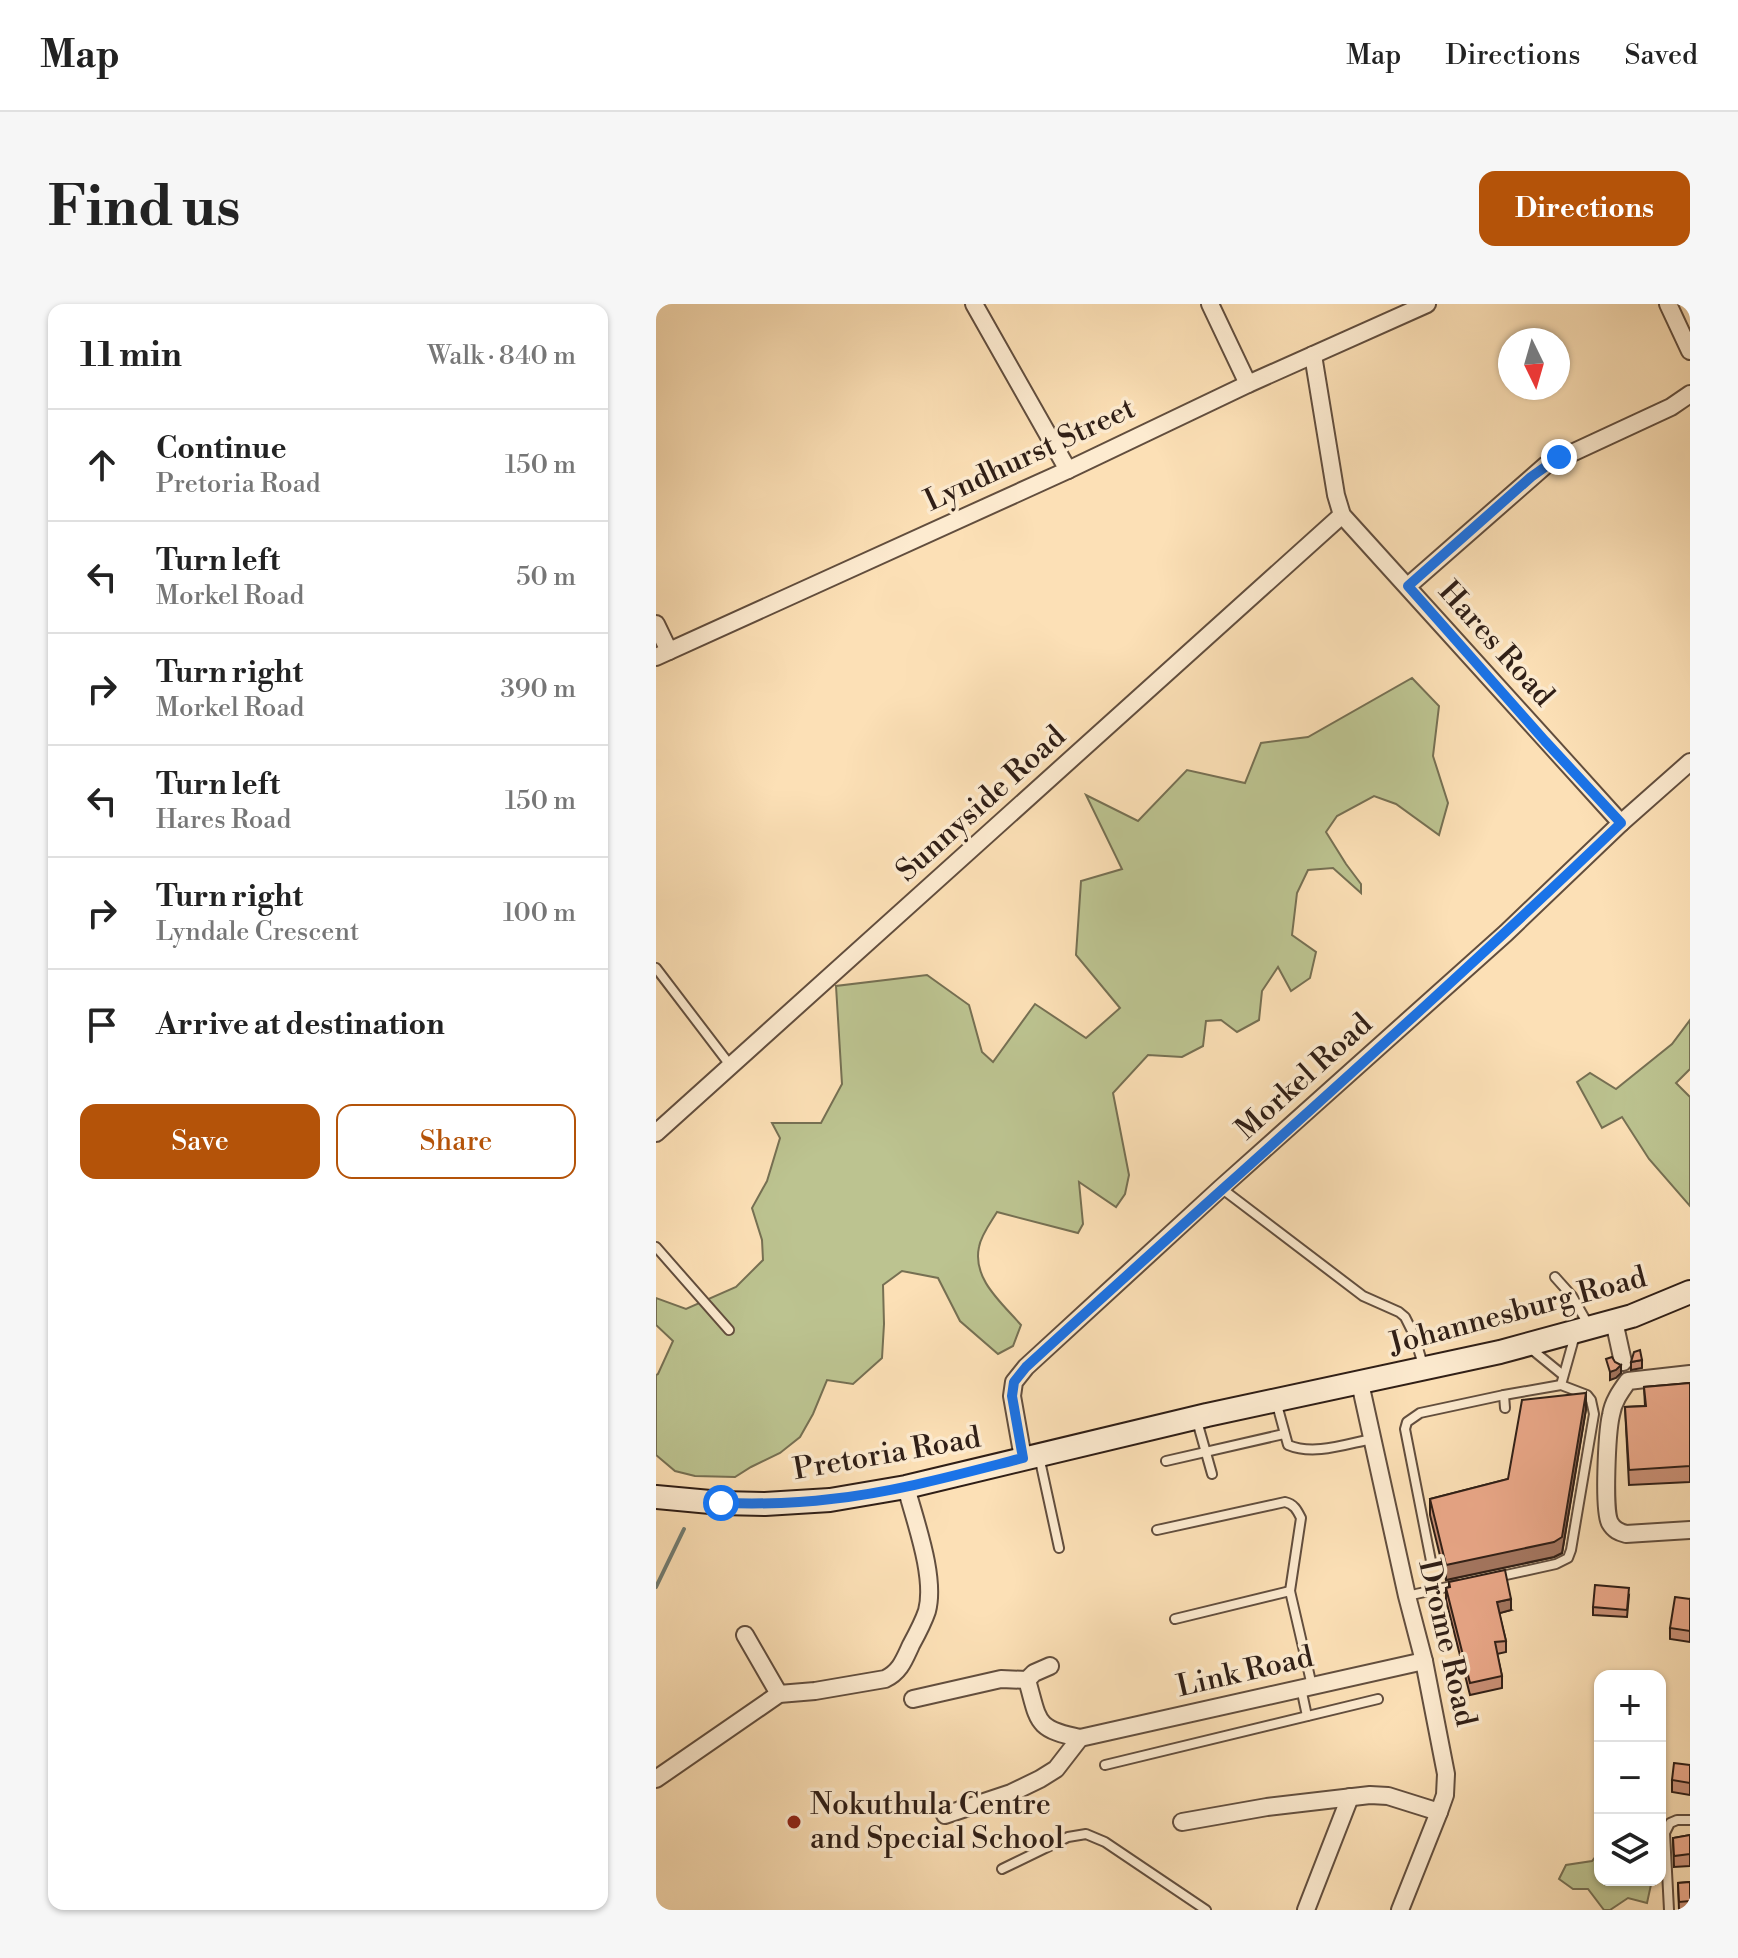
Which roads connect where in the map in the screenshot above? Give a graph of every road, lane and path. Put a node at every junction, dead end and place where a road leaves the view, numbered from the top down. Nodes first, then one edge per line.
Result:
1 (974, 304) edge
2 (1210, 304) edge
3 (1427, 304) edge
4 (1668, 304) edge
5 (1690, 351) edge
6 (1313, 355) junction
7 (1248, 384) junction
8 (1690, 394) edge
9 (1068, 470) junction
10 (1342, 515) junction
11 (1408, 586) junction
12 (656, 624) edge
13 (663, 654) edge
14 (1690, 762) edge
15 (1621, 823) junction
16 (656, 968) edge
17 (731, 1065) junction
18 (656, 1133) edge
19 (1221, 1188) junction
20 (656, 1247) edge
21 (1555, 1277) dead end
22 (1690, 1292) edge
23 (1614, 1321) junction
24 (1583, 1329) junction
25 (729, 1330) dead end
26 (1526, 1345) junction
27 (1424, 1369) junction
28 (1626, 1373) junction
29 (1690, 1374) edge
30 (1562, 1380) junction
31 (1360, 1383) junction
32 (1504, 1395) junction
33 (1276, 1400) junction
34 (1505, 1408) dead end
35 (1196, 1417) junction
36 (1284, 1434) junction
37 (1372, 1439) junction
38 (1206, 1451) junction
39 (1031, 1457) junction
40 (1166, 1461) dead end
41 (1212, 1474) dead end
42 (906, 1487) junction
43 (656, 1497) edge
44 (1157, 1530) dead end
45 (1690, 1530) edge
46 (1059, 1548) dead end
47 (1431, 1561) dead end
48 (1480, 1580) edge
49 (1465, 1584) edge
50 (1290, 1591) junction
51 (1407, 1596) junction
52 (1175, 1619) dead end
53 (745, 1635) dead end
54 (1424, 1661) junction
55 (1050, 1666) dead end
56 (1027, 1680) junction
57 (1307, 1687) junction
58 (779, 1694) junction
59 (913, 1699) dead end
60 (1378, 1699) dead end
61 (1307, 1716) junction
62 (1080, 1738) junction
63 (1105, 1765) dead end
64 (656, 1779) edge
65 (1350, 1797) junction
66 (1439, 1812) junction
67 (945, 1815) dead end
68 (1690, 1820) edge
69 (1182, 1822) dead end
70 (1002, 1869) dead end
71 (1206, 1910) edge
72 (1306, 1910) edge
73 (1400, 1910) edge
74 (1669, 1910) edge

1 - 9 street
2 - 7 street
3 - 6 street, Lyndhurst Street
4 - 5 street
6 - 7 street, Lyndhurst Street
6 - 10 street, Hares Road
7 - 9 street, Lyndhurst Street
8 - 11 street
9 - 13 street, Lyndhurst Street
10 - 11 street, Hares Road
10 - 17 street, Sunnyside Road
11 - 15 street, Hares Road
12 - 13 street
14 - 15 street, Morkel Road
15 - 19 street, Morkel Road
16 - 17 lane
17 - 18 street, Sunnyside Road
19 - 27 lane
19 - 39 street, Morkel Road
20 - 25 lane
21 - 24 lane
22 - 23 main road, Johannesburg Road
23 - 24 main road, Johannesburg Road
23 - 28 street
24 - 26 main road, Johannesburg Road
24 - 30 lane
26 - 27 main road, Johannesburg Road
26 - 30 lane
27 - 31 main road, Johannesburg Road
28 - 29 street
28 - 45 street
30 - 32 lane
30 - 48 lane
31 - 33 main road, Pretoria Road
31 - 37 street, Drome Road
32 - 34 lane
32 - 47 lane
33 - 35 main road, Pretoria Road
33 - 36 lane
35 - 38 lane
35 - 39 main road, Pretoria Road
36 - 37 lane
36 - 38 lane
37 - 51 street, Drome Road
38 - 40 lane
38 - 41 lane
39 - 42 main road, Pretoria Road
39 - 46 lane
42 - 43 main road, Pretoria Road
42 - 58 street
44 - 50 lane
49 - 51 lane
50 - 52 lane
50 - 57 lane
51 - 54 street, Drome Road
53 - 58 street
54 - 57 street, Link Road
54 - 66 street, Drome Road
55 - 56 street
56 - 59 street
56 - 62 street
57 - 61 lane
57 - 62 street, Link Road
58 - 64 street
60 - 61 lane
61 - 63 lane
62 - 67 street
65 - 66 street
65 - 69 street
65 - 72 street
66 - 73 street, Drome Road
68 - 74 lane
70 - 71 lane

